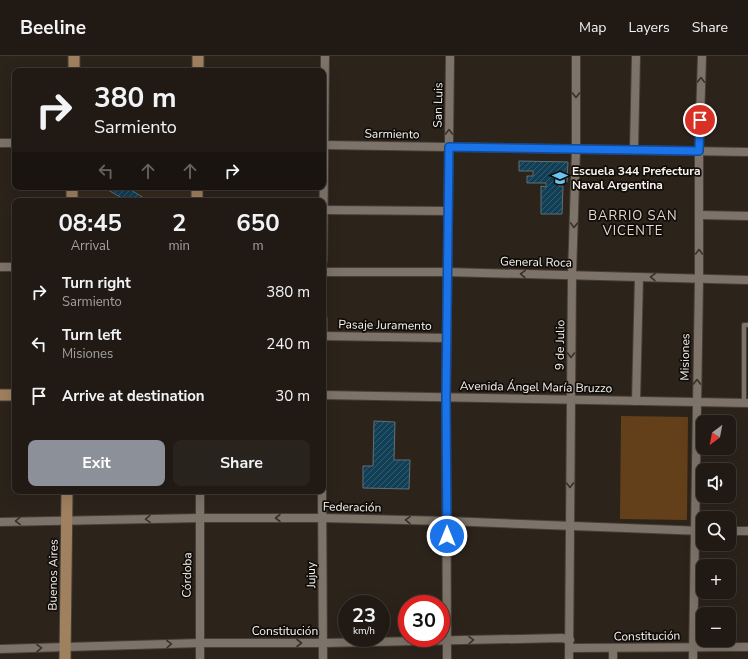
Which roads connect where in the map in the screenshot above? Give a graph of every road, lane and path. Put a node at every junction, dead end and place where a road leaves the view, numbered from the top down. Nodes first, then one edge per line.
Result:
1 (74, 56) edge
2 (198, 56) edge
3 (325, 56) edge
4 (450, 56) edge
5 (576, 56) edge
6 (636, 56) edge
7 (702, 56) edge
8 (74, 68) edge
9 (198, 68) edge
10 (325, 68) edge
11 (0, 143) edge
12 (12, 143) edge
13 (326, 145) edge
14 (449, 147) junction
15 (634, 149) junction
16 (576, 150) junction
17 (699, 151) junction
18 (748, 152) edge
19 (326, 210) edge
20 (448, 211) junction
21 (699, 215) junction
22 (748, 216) edge
23 (12, 267) edge
24 (0, 268) edge
25 (326, 272) edge
26 (447, 272) junction
27 (572, 275) junction
28 (639, 277) junction
29 (699, 279) junction
30 (748, 280) edge
31 (748, 325) edge
32 (326, 337) edge
33 (447, 338) junction
34 (746, 375) edge
35 (0, 395) edge
36 (12, 395) edge
37 (326, 396) edge
38 (446, 398) junction
39 (571, 400) junction
40 (0, 401) edge
41 (12, 401) edge
42 (636, 401) junction
43 (696, 403) junction
44 (746, 403) edge
45 (67, 494) edge
46 (200, 494) edge
47 (322, 494) edge
48 (201, 518) junction
49 (322, 518) junction
50 (66, 520) junction
51 (447, 521) junction
52 (0, 522) edge
53 (570, 526) junction
54 (694, 531) junction
55 (736, 531) edge
56 (748, 531) edge
57 (447, 595) edge
58 (450, 640) edge
59 (398, 641) edge
60 (200, 643) junction
61 (324, 643) junction
62 (570, 644) junction
63 (447, 647) edge
64 (748, 647) edge
65 (614, 648) junction
66 (693, 648) junction
67 (0, 649) edge
68 (65, 653) edge
69 (200, 659) edge
70 (323, 659) edge
71 (447, 659) edge
72 (570, 659) edge
73 (613, 659) edge
74 (693, 659) edge

1 - 8 street
2 - 9 street
3 - 10 street
14 -> 4 street, San Luis
5 -> 16 street, 9 de Julio
6 - 15 street
17 -> 7 street, Misiones
11 - 12 street
13 - 14 street, Sarmiento
14 - 16 street, Sarmiento
14 - 20 street, San Luis
15 - 16 street, Sarmiento
15 - 17 street, Sarmiento
16 -> 27 street, 9 de Julio
17 - 18 street, Sarmiento
17 - 21 street, Misiones
19 - 20 street
20 - 26 street, San Luis
21 - 22 street
29 -> 21 street, Misiones
23 - 24 street
25 - 26 street, General Roca
27 -> 26 street, General Roca
26 - 33 street, San Luis
27 - 28 street, General Roca
27 -> 39 street, 9 de Julio
29 -> 28 street, General Roca
28 - 42 street
29 - 30 street, General Roca
43 -> 29 street, Misiones
31 - 34 lane
32 - 33 street, Pasaje Juramento
33 - 38 street, San Luis
34 - 44 lane
35 - 36 street
37 - 38 street, Avenida Ángel María Bruzzo
38 - 39 street, Avenida Ángel María Bruzzo
38 - 51 street, San Luis
39 - 42 street, Avenida Ángel María Bruzzo
39 -> 53 street, 9 de Julio
40 - 41 street
42 - 43 street, Avenida Ángel María Bruzzo
43 - 44 street, Avenida Ángel María Bruzzo
43 - 54 street, Misiones
45 - 50 street, Buenos Aires
46 - 48 street, Córdoba
47 - 49 street, Jujuy
49 -> 48 street, Federación
48 -> 50 street, Federación
48 - 60 street, Córdoba
51 -> 49 street, Federación
49 - 61 street, Jujuy
50 -> 52 street, Federación
50 - 68 street, Buenos Aires
51 - 53 street, Federación
51 - 57 street, San Luis
53 - 54 street, Federación
53 - 62 street, 9 de Julio
54 - 66 street, Misiones
55 - 56 street
58 -> 62 street, Constitución
59 - 61 street, Constitución
60 -> 61 street, Constitución
68 -> 60 street, Constitución
60 - 69 street, Córdoba
61 - 70 street, Jujuy
62 - 65 street, Constitución
62 - 72 street, 9 de Julio
63 - 71 street, San Luis
64 - 66 street, Constitución
65 - 66 street, Constitución
65 - 73 street
66 - 74 street, Misiones
67 -> 68 street, Constitución

